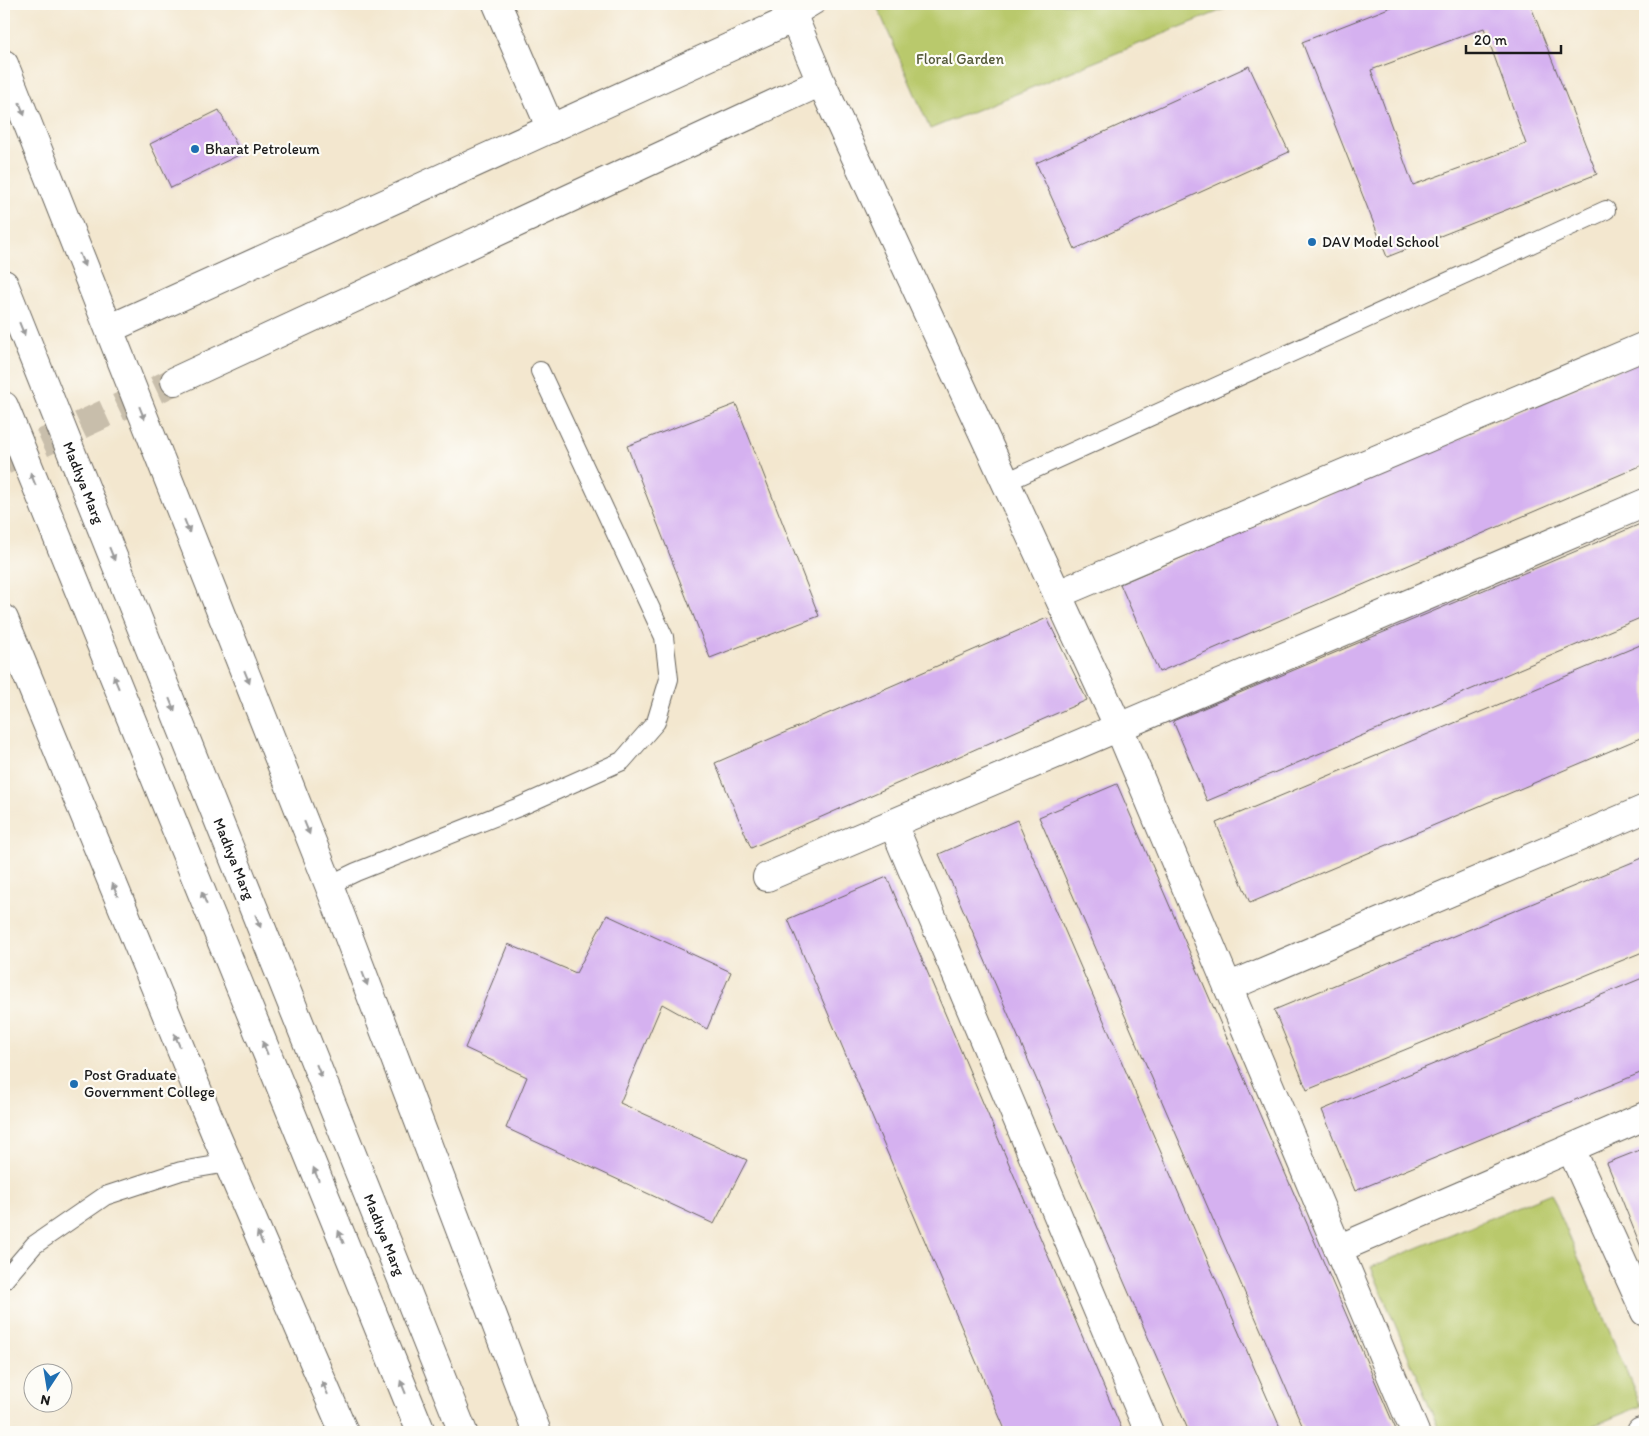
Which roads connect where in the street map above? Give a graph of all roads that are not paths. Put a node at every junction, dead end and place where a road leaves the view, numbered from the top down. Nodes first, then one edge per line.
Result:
1 (497, 4) edge
2 (818, 4) edge
3 (791, 11) edge
4 (4, 64) edge
5 (821, 82) junction
6 (550, 128) junction
7 (1606, 210) dead end
8 (4, 284) edge
9 (109, 329) junction
10 (1645, 346) edge
11 (540, 372) dead end
12 (175, 381) tunnel mouth
13 (4, 406) edge
14 (1006, 482) junction
15 (1645, 504) edge
16 (1058, 594) junction
17 (4, 619) edge
18 (1119, 728) junction
19 (1645, 809) edge
20 (893, 824) junction
21 (767, 878) dead end
22 (330, 885) junction
23 (1228, 987) junction
24 (1645, 1116) edge
25 (1571, 1149) junction
26 (228, 1163) junction
27 (1338, 1249) junction
28 (4, 1280) edge
29 (1645, 1312) edge
30 (1645, 1431) edge
31 (344, 1432) edge
32 (421, 1432) edge
33 (463, 1432) edge
34 (537, 1432) edge
35 (1148, 1432) edge
36 (1415, 1432) edge
37 (1641, 1432) edge

1 - 6 street
2 - 3 lane
3 - 5 street
3 - 6 street
4 -> 9 street
5 - 12 street
5 - 14 street
6 - 9 street
7 - 14 lane
8 -> 33 street, Madhya Marg
9 -> 22 street
10 - 16 street
11 - 22 lane
32 -> 13 street
14 - 16 street
15 - 18 street
16 - 18 street
26 -> 17 street
18 - 20 street
18 - 23 street
19 - 23 street
20 - 21 street
20 - 35 street
22 -> 34 street
23 - 27 street
24 - 25 street
25 - 27 street
25 - 29 street
26 - 28 lane
31 -> 26 street
27 - 36 street
30 - 37 street

